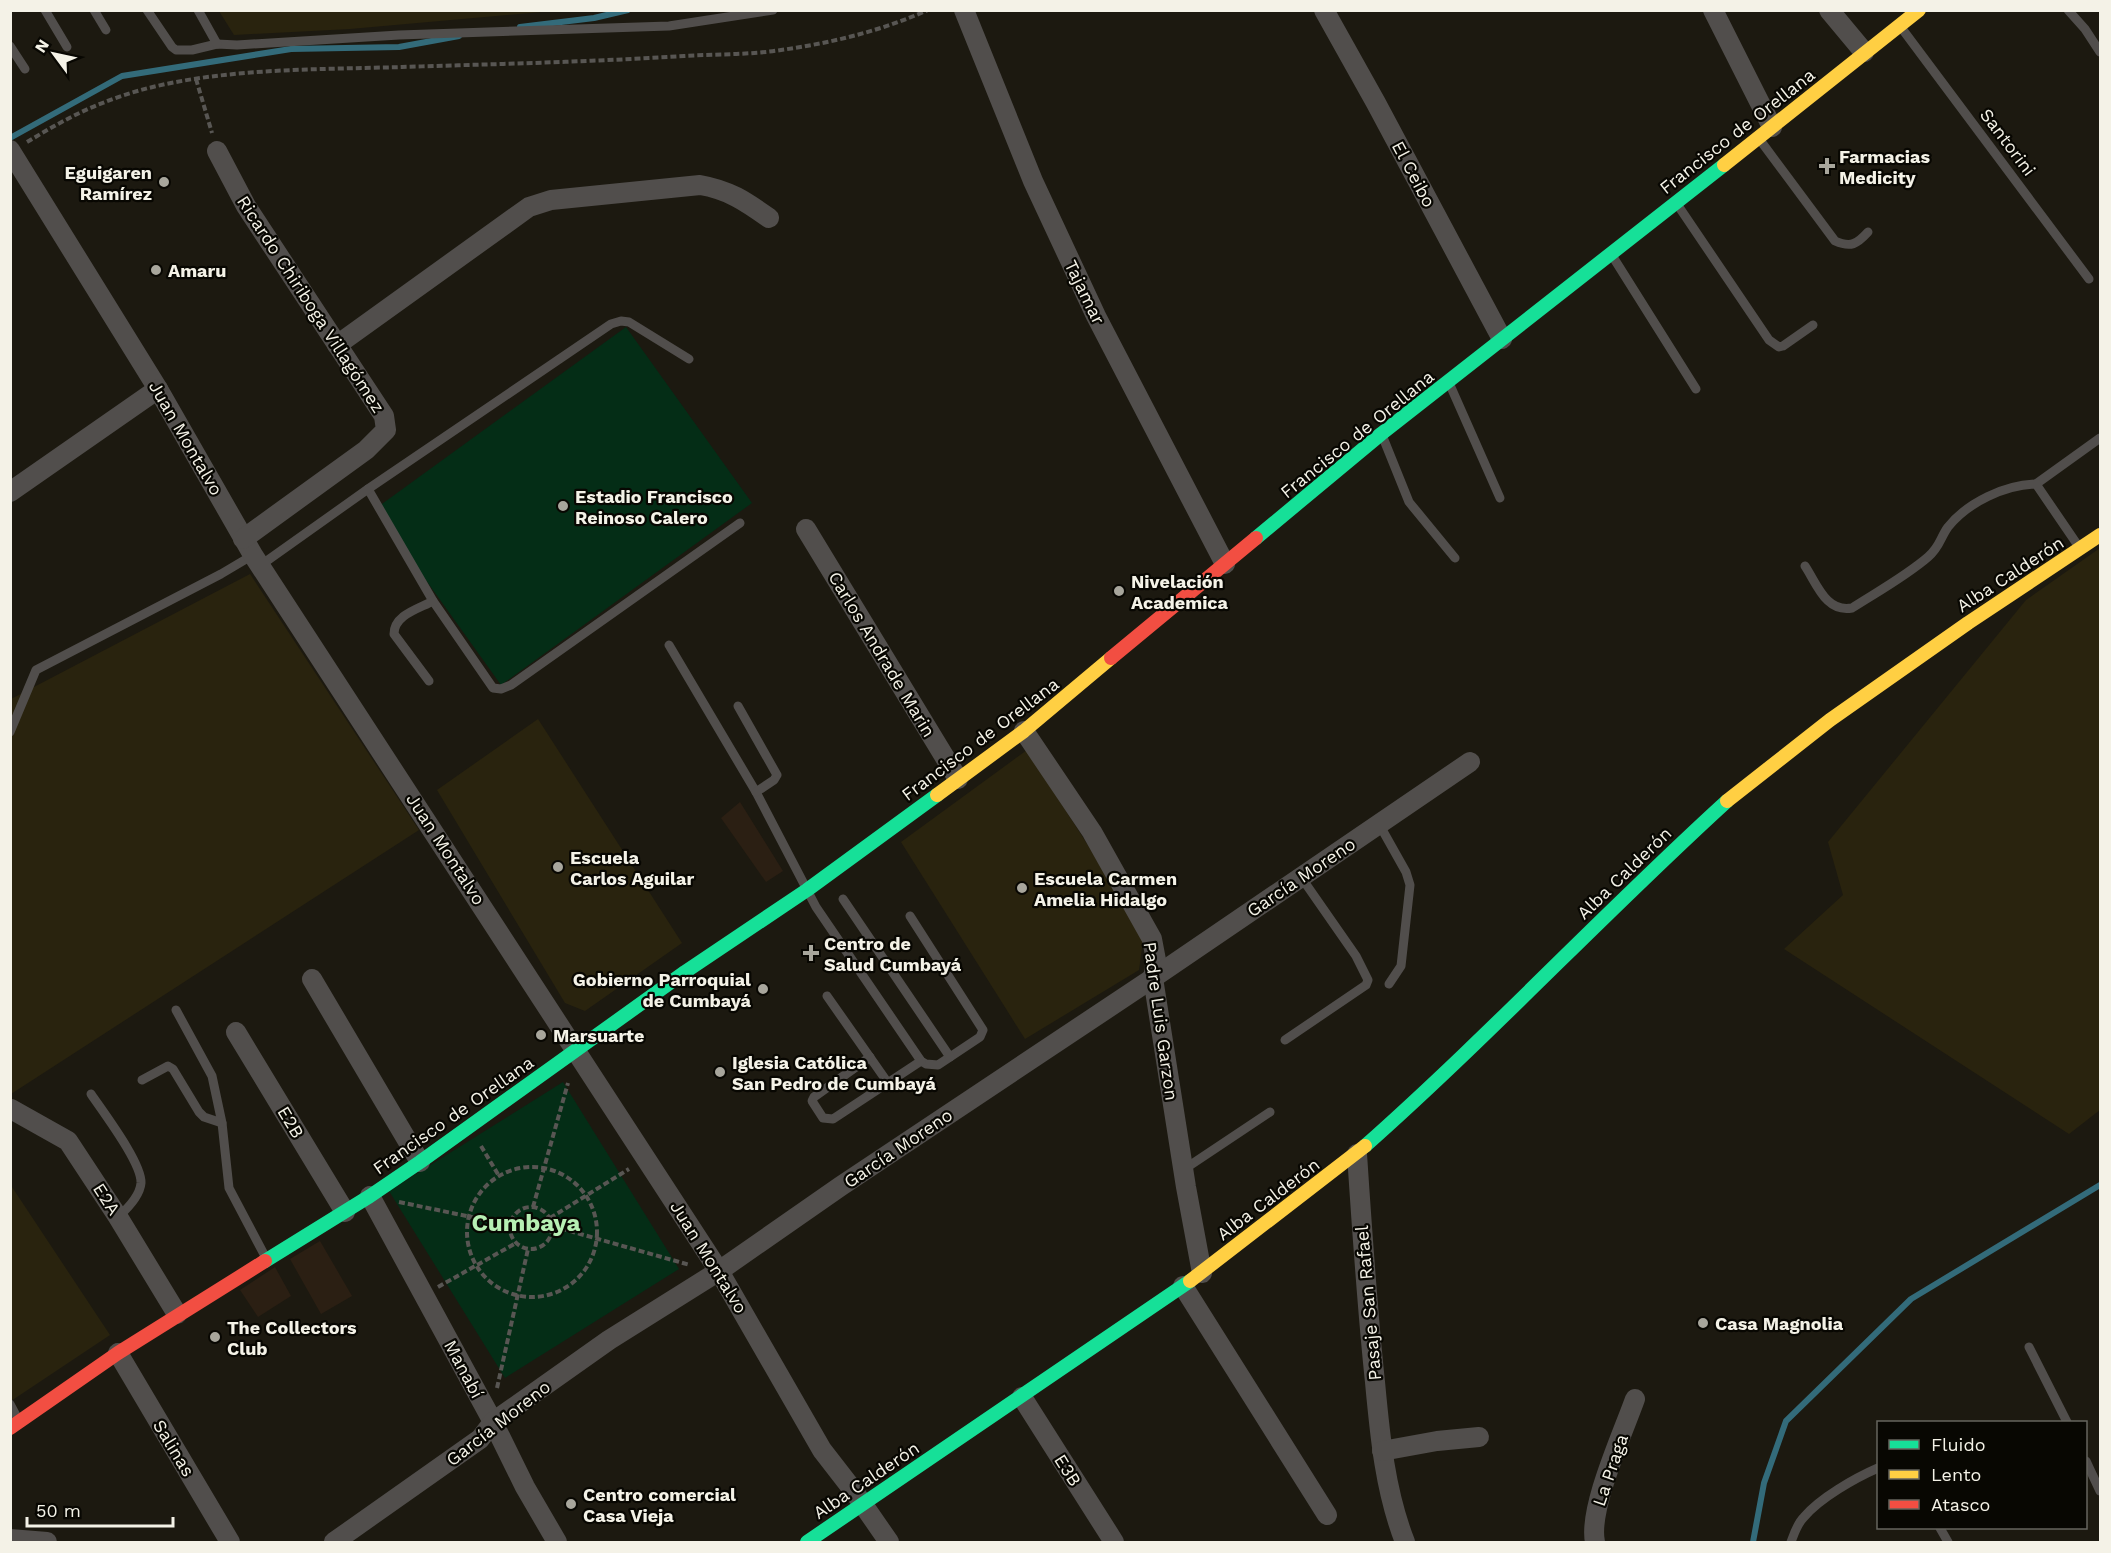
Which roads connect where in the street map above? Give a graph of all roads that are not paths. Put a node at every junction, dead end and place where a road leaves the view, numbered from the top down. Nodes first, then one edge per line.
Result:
1 (45, 10) edge
2 (94, 10) edge
3 (147, 10) edge
4 (198, 10) edge
5 (773, 10) edge
6 (964, 10) edge
7 (1324, 10) edge
8 (1713, 10) edge
9 (1829, 10) edge
10 (1919, 10) edge
11 (2068, 10) edge
12 (1899, 26) junction
13 (106, 30) dead end
14 (217, 44) junction
15 (10, 46) edge
16 (67, 47) dead end
17 (1864, 52) junction
18 (2100, 52) edge
19 (25, 69) dead end
20 (1766, 132) junction
21 (11, 150) edge
22 (217, 152) road end
23 (1676, 202) junction
24 (769, 218) dead end
25 (1868, 232) dead end
26 (1611, 253) junction
27 (2089, 279) dead end
28 (1813, 325) dead end
29 (1502, 339) junction
30 (337, 345) junction
31 (689, 359) dead end
32 (1449, 383) junction
33 (158, 389) junction
34 (1696, 389) dead end
35 (1381, 434) junction
36 (2100, 438) edge
37 (2036, 484) junction
38 (368, 489) junction
39 (10, 492) edge
40 (1500, 498) dead end
41 (740, 524) dead end
42 (806, 529) dead end
43 (2100, 535) edge
44 (2080, 549) junction
45 (253, 553) junction
46 (1455, 558) dead end
47 (1225, 564) junction
48 (1805, 566) dead end
49 (433, 601) junction
50 (669, 645) dead end
51 (429, 681) dead end
52 (738, 706) dead end
53 (1024, 731) junction
54 (10, 732) edge
55 (1470, 762) dead end
56 (958, 778) junction
57 (756, 792) junction
58 (1379, 824) junction
59 (1301, 877) junction
60 (807, 890) junction
61 (843, 899) dead end
62 (910, 916) dead end
63 (1153, 978) junction
64 (312, 979) dead end
65 (1389, 984) dead end
66 (827, 996) dead end
67 (176, 1010) dead end
68 (236, 1032) dead end
69 (1285, 1040) dead end
70 (576, 1050) junction
71 (870, 1057) junction
72 (950, 1057) junction
73 (921, 1061) junction
74 (142, 1080) dead end
75 (888, 1083) junction
76 (91, 1094) dead end
77 (11, 1109) edge
78 (1270, 1112) dead end
79 (222, 1123) junction
80 (1357, 1154) junction
81 (420, 1162) junction
82 (1183, 1170) junction
83 (370, 1196) junction
84 (345, 1212) junction
85 (118, 1217) junction
86 (267, 1260) junction
87 (719, 1271) junction
88 (1202, 1273) junction
89 (1183, 1286) junction
90 (177, 1314) junction
91 (2029, 1347) dead end
92 (118, 1353) junction
93 (1022, 1397) junction
94 (1635, 1399) dead end
95 (10, 1404) edge
96 (2066, 1421) edge
97 (493, 1422) junction
98 (15, 1425) edge
99 (1479, 1437) dead end
100 (1382, 1451) junction
101 (2087, 1465) edge
102 (1877, 1469) edge
103 (2100, 1491) edge
104 (862, 1504) junction
105 (1327, 1515) dead end
106 (10, 1539) edge
107 (47, 1542) edge
108 (230, 1542) edge
109 (334, 1542) edge
110 (557, 1542) edge
111 (807, 1542) edge
112 (889, 1542) edge
113 (1114, 1542) edge
114 (1405, 1542) edge
115 (1595, 1542) edge
116 (1791, 1542) edge

1 - 16 lane
2 - 13 lane
3 - 14 lane
4 - 14 lane
5 - 14 lane
6 - 47 street, Tajamar
7 - 29 street, El Ceibo
8 - 20 street
9 - 17 street
10 - 12 street, Francisco de Orellana
11 - 18 lane
12 - 17 street, Francisco de Orellana
12 - 27 lane, Santorini
15 - 19 lane
17 - 20 street, Francisco de Orellana
20 - 23 street, Francisco de Orellana
20 - 25 lane
21 - 33 street, Juan Montalvo
22 - 30 street, Ricardo Chiriboga Villagómez
23 - 26 street, Francisco de Orellana
23 - 28 lane
24 - 30 street
26 - 29 street, Francisco de Orellana
26 - 34 lane
29 - 32 street, Francisco de Orellana
30 - 45 street, Ricardo Chiriboga Villagómez
31 - 38 lane
32 - 35 street, Francisco de Orellana
32 - 40 lane
33 - 39 street
33 - 45 street, Juan Montalvo
35 - 46 lane
35 - 47 street, Francisco de Orellana
36 - 37 lane
37 - 44 lane
37 - 48 lane
38 - 45 lane
38 - 49 lane
41 - 49 lane
42 - 56 street, Carlos Andrade Marin
43 - 44 street, Alba Calderón
44 - 80 street, Alba Calderón
45 - 54 lane
45 - 70 street, Juan Montalvo
47 - 53 street, Francisco de Orellana
49 - 51 lane
50 - 57 lane
52 - 57 lane
53 - 56 street, Francisco de Orellana
53 - 63 street, Padre Luis Garzon
55 - 58 street, García Moreno
56 - 60 street, Francisco de Orellana
57 - 60 lane
58 - 59 street, García Moreno
58 - 65 lane
59 - 63 street, García Moreno
59 - 69 lane
60 - 70 street, Francisco de Orellana
60 - 73 lane
61 - 72 lane
62 - 72 lane
63 - 82 street, Padre Luis Garzon
63 - 87 street, García Moreno
64 - 81 street
66 - 71 lane
67 - 79 lane
68 - 84 street, E2B
70 - 81 street, Francisco de Orellana
70 - 87 street, Juan Montalvo
71 - 75 lane
71 - 75 lane
72 - 73 lane
73 - 75 lane
74 - 79 lane
76 - 85 lane
77 - 85 street, E2A
78 - 82 lane
79 - 86 lane
80 - 88 street, Alba Calderón
80 - 100 street, Pasaje San Rafael
81 - 83 street, Francisco de Orellana
82 - 88 street, Padre Luis Garzon
83 - 84 street, Francisco de Orellana
83 - 97 street, Manabí
84 - 86 street, Francisco de Orellana
85 - 90 street, E2A
86 - 90 street, Francisco de Orellana
87 - 97 street, García Moreno
87 - 104 street, Juan Montalvo
88 - 89 street, Alba Calderón
89 - 93 street, Alba Calderón
89 - 105 street
90 - 92 street, Francisco de Orellana
91 - 96 lane
92 - 98 street, Francisco de Orellana
92 - 108 street, Salinas
93 - 104 street, Alba Calderón
93 - 113 street, E3B
94 - 115 street, La Praga
95 - 98 lane
97 - 109 street, García Moreno
97 - 110 street, Manabí
99 - 100 street
100 - 114 street, Pasaje San Rafael
101 - 103 lane
102 - 116 lane
104 - 111 street, Alba Calderón
104 - 112 street, Juan Montalvo
106 - 107 street

